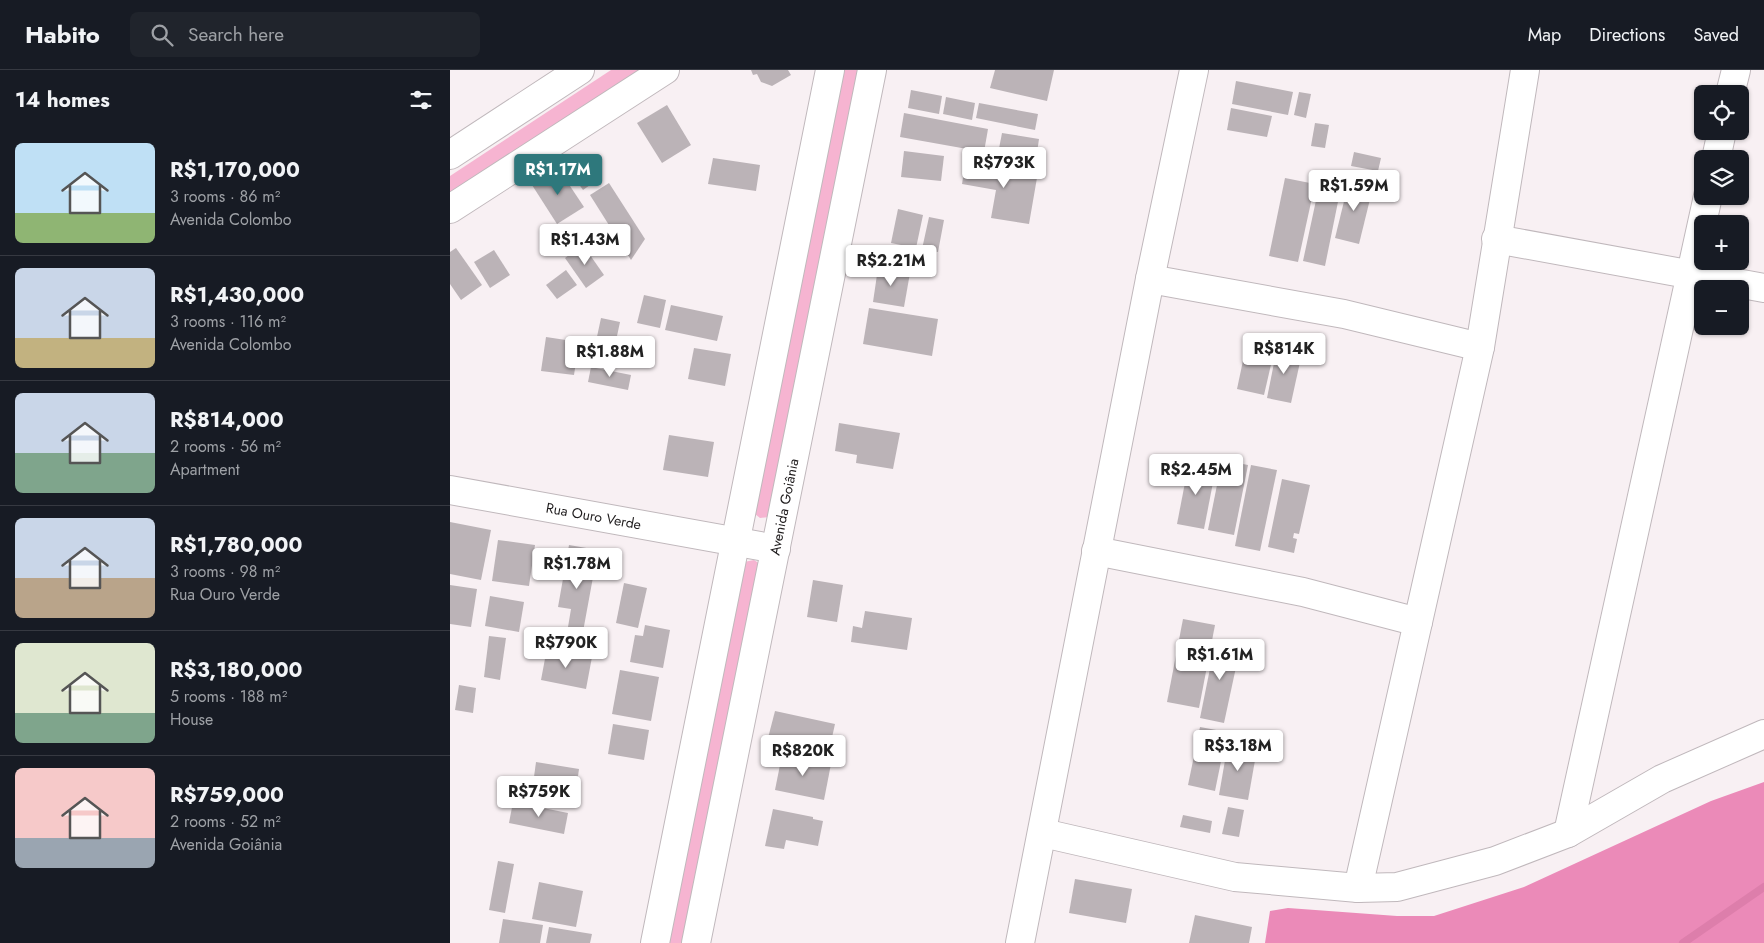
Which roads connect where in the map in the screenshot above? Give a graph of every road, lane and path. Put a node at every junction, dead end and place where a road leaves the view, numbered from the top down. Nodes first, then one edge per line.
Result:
1 (580, 70) edge
2 (665, 70) edge
3 (830, 70) edge
4 (872, 70) edge
5 (1194, 70) edge
6 (1526, 70) edge
7 (1736, 70) edge
8 (1732, 85) edge
9 (450, 155) edge
10 (1706, 205) edge
11 (450, 210) edge
12 (1496, 239) junction
13 (1691, 276) junction
14 (1150, 278) junction
15 (1764, 288) edge
16 (1480, 348) junction
17 (450, 490) edge
18 (737, 542) junction
19 (776, 549) junction
20 (1096, 551) junction
21 (1418, 622) junction
22 (1764, 734) edge
23 (1043, 833) junction
24 (1568, 833) junction
25 (1358, 888) junction
26 (655, 943) edge
27 (696, 943) edge
28 (1020, 943) edge

1 - 9 street
2 - 11 street
3 - 18 street
4 - 19 street, Avenida Goiânia
5 - 14 street
6 - 12 street
7 - 8 street
10 - 13 street
12 - 13 street
12 - 16 street
13 - 15 street
13 - 24 street
14 - 16 street
14 - 20 street
16 - 21 street
17 - 18 street, Rua Ouro Verde
18 - 19 street, Rua Ouro Verde
18 - 26 street
19 - 27 street, Avenida Goiânia
20 - 21 street
20 - 23 street
21 - 25 street
22 - 24 street
23 - 25 street
23 - 28 street
24 - 25 street

